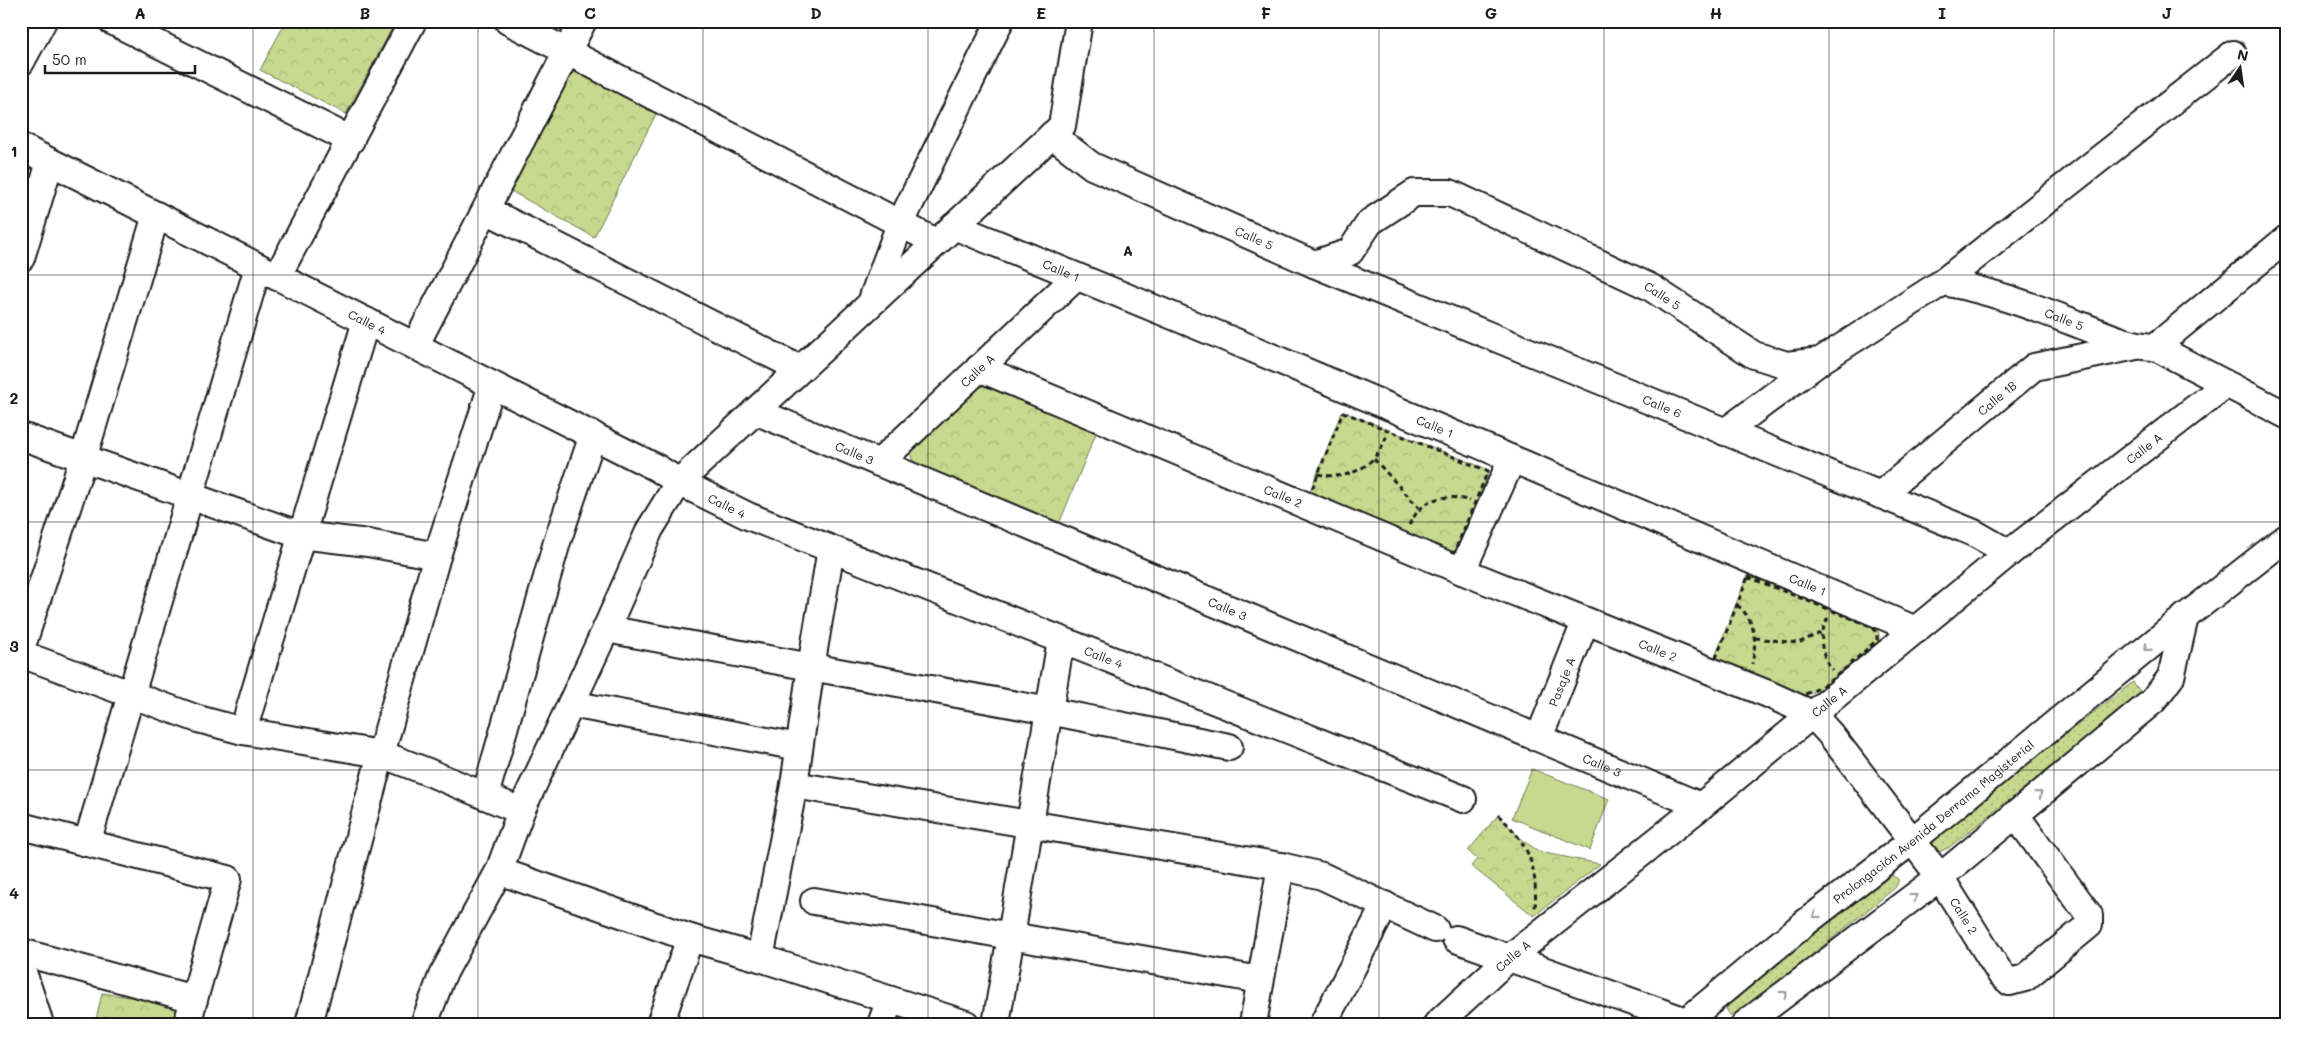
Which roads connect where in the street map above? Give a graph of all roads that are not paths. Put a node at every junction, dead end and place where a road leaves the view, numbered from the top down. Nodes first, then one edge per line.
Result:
1 (44, 21) edge
2 (112, 21) edge
3 (413, 21) edge
4 (508, 21) edge
5 (583, 21) edge
6 (1000, 21) edge
7 (1080, 21) edge
8 (568, 52) junction
9 (2232, 54) dead end
10 (21, 62) edge
11 (1052, 135) junction
12 (350, 140) junction
13 (21, 147) edge
14 (50, 162) junction
15 (486, 210) junction
16 (156, 215) junction
17 (900, 224) junction
18 (945, 234) junction
19 (2286, 239) edge
20 (21, 258) edge
21 (1314, 264) junction
22 (268, 272) junction
23 (1076, 277) junction
24 (1943, 282) junction
25 (871, 302) junction
26 (366, 321) junction
27 (415, 346) junction
28 (2146, 347) junction
29 (1820, 361) junction
30 (980, 368) junction
31 (800, 369) junction
32 (492, 385) junction
33 (2225, 385) junction
34 (755, 411) junction
35 (2286, 415) edge
36 (1725, 432) junction
37 (593, 435) junction
38 (21, 436) edge
39 (83, 458) junction
40 (1512, 459) junction
41 (879, 463) junction
42 (679, 482) junction
43 (1880, 495) junction
44 (191, 497) junction
45 (300, 535) junction
46 (2286, 538) edge
47 (831, 549) junction
48 (2009, 553) junction
49 (436, 556) junction
50 (1462, 570) junction
51 (2184, 617) junction
52 (606, 629) junction
53 (1916, 630) junction
54 (1580, 635) dead end
55 (1061, 640) junction
56 (21, 649) edge
57 (21, 654) edge
58 (810, 667) junction
59 (130, 695) junction
60 (571, 704) junction
61 (1049, 711) junction
62 (1812, 714) junction
63 (1543, 728) dead end
64 (243, 731) junction
65 (799, 747) junction
66 (1229, 747) dead end
67 (381, 754) junction
68 (794, 785) junction
69 (485, 796) junction
70 (1463, 799) dead end
71 (1701, 806) junction
72 (521, 811) junction
73 (2014, 814) junction
74 (1030, 824) junction
75 (21, 826) edge
76 (1913, 840) junction
77 (87, 843) junction
78 (1281, 866) junction
79 (499, 871) junction
80 (1940, 877) junction
81 (814, 901) dead end
82 (1385, 905) junction
83 (1011, 937) junction
84 (690, 938) junction
85 (21, 952) edge
86 (760, 958) junction
87 (1509, 958) junction
88 (21, 966) edge
89 (1260, 980) junction
90 (194, 999) junction
91 (890, 1000) junction
92 (1687, 1023) edge
93 (40, 1024) edge
94 (187, 1024) edge
95 (309, 1024) edge
96 (424, 1024) edge
97 (660, 1024) edge
98 (881, 1024) edge
99 (966, 1024) edge
100 (996, 1024) edge
101 (1253, 1024) edge
102 (1322, 1024) edge
103 (1437, 1024) edge
104 (1745, 1024) edge

1 - 10 street
2 - 12 street
3 - 12 street
4 - 8 street, Calle 1
5 - 8 street
6 - 17 street
7 - 11 street
8 - 15 street
8 - 17 street, Calle 1
9 - 24 street
11 - 18 street
11 - 21 street, Calle 5
12 - 22 street
13 - 14 street, Calle 4
14 - 16 street, Calle 4
14 - 20 street
15 - 27 street
15 - 31 street
16 - 22 street, Calle 4
16 - 39 street
17 - 18 street, Calle 1
17 - 25 street
18 - 23 street, Calle 1
18 - 25 street
19 - 28 street
21 - 29 street, Calle 5
21 - 36 street, Calle 6
22 - 26 street, Calle 4
22 - 44 street
23 - 30 street, Calle A
23 - 40 street, Calle 1
24 - 28 street, Calle 5
24 - 29 street, Calle 5
25 - 31 street
26 - 27 street, Calle 4
26 - 45 street
27 - 32 street, Calle 4
28 - 33 street, Calle 5
28 - 43 street, Calle 1B
29 - 36 street
30 - 41 street, Calle A
30 - 50 street, Calle 2
31 - 34 street
32 - 37 street, Calle 4
32 - 49 street
33 - 35 street, Calle 5
33 - 48 street, Calle A
34 - 41 street, Calle 3
34 - 42 street
36 - 43 street, Calle 6
37 - 42 street, Calle 4
37 - 69 street
38 - 39 street
39 - 44 street
39 - 56 street
40 - 50 street
40 - 53 street, Calle 1
41 - 71 street, Calle 3
42 - 47 street, Calle 4
42 - 52 street
43 - 48 street, Calle 6
44 - 45 street
44 - 59 street
45 - 49 street
45 - 64 street
46 - 51 street, Prolongación Avenida Derrama Magisterial
47 - 55 street, Calle 4
47 - 58 street
48 - 53 street, Calle A
49 - 67 street
50 - 62 street, Calle 2
73 -> 51 street
51 -> 76 street, Prolongación Avenida Derrama Magisterial
52 - 58 street
52 - 60 street
53 - 62 street, Calle A
54 - 63 street, Pasaje A
55 - 61 street
55 - 70 street, Calle 4
57 - 59 street
58 - 61 street
58 - 65 street
59 - 64 street
59 - 77 street
60 - 65 street
60 - 72 street
61 - 66 street
61 - 74 street
62 - 71 street, Calle A
62 - 76 street, Calle 2
64 - 67 street
65 - 68 street
67 - 69 street
67 - 95 street
68 - 74 street
68 - 86 street
69 - 72 street
71 - 87 street, Calle A
72 - 79 street
73 - 80 street
73 - 80 street, Calle 2
74 - 78 street
74 - 83 street
75 - 77 street
76 - 80 street, Calle 2
76 -> 92 street, Prolongación Avenida Derrama Magisterial
77 - 90 street
78 - 82 street
78 - 89 street
79 - 84 street
79 - 96 street
104 -> 80 street
81 - 83 street
82 - 87 street
82 - 102 street
83 - 89 street
83 - 100 street
84 - 86 street
84 - 97 street
85 - 90 street
86 - 91 street
87 - 92 street
87 - 103 street, Calle A
88 - 93 street
89 - 101 street
90 - 94 street
91 - 98 street
91 - 99 street

